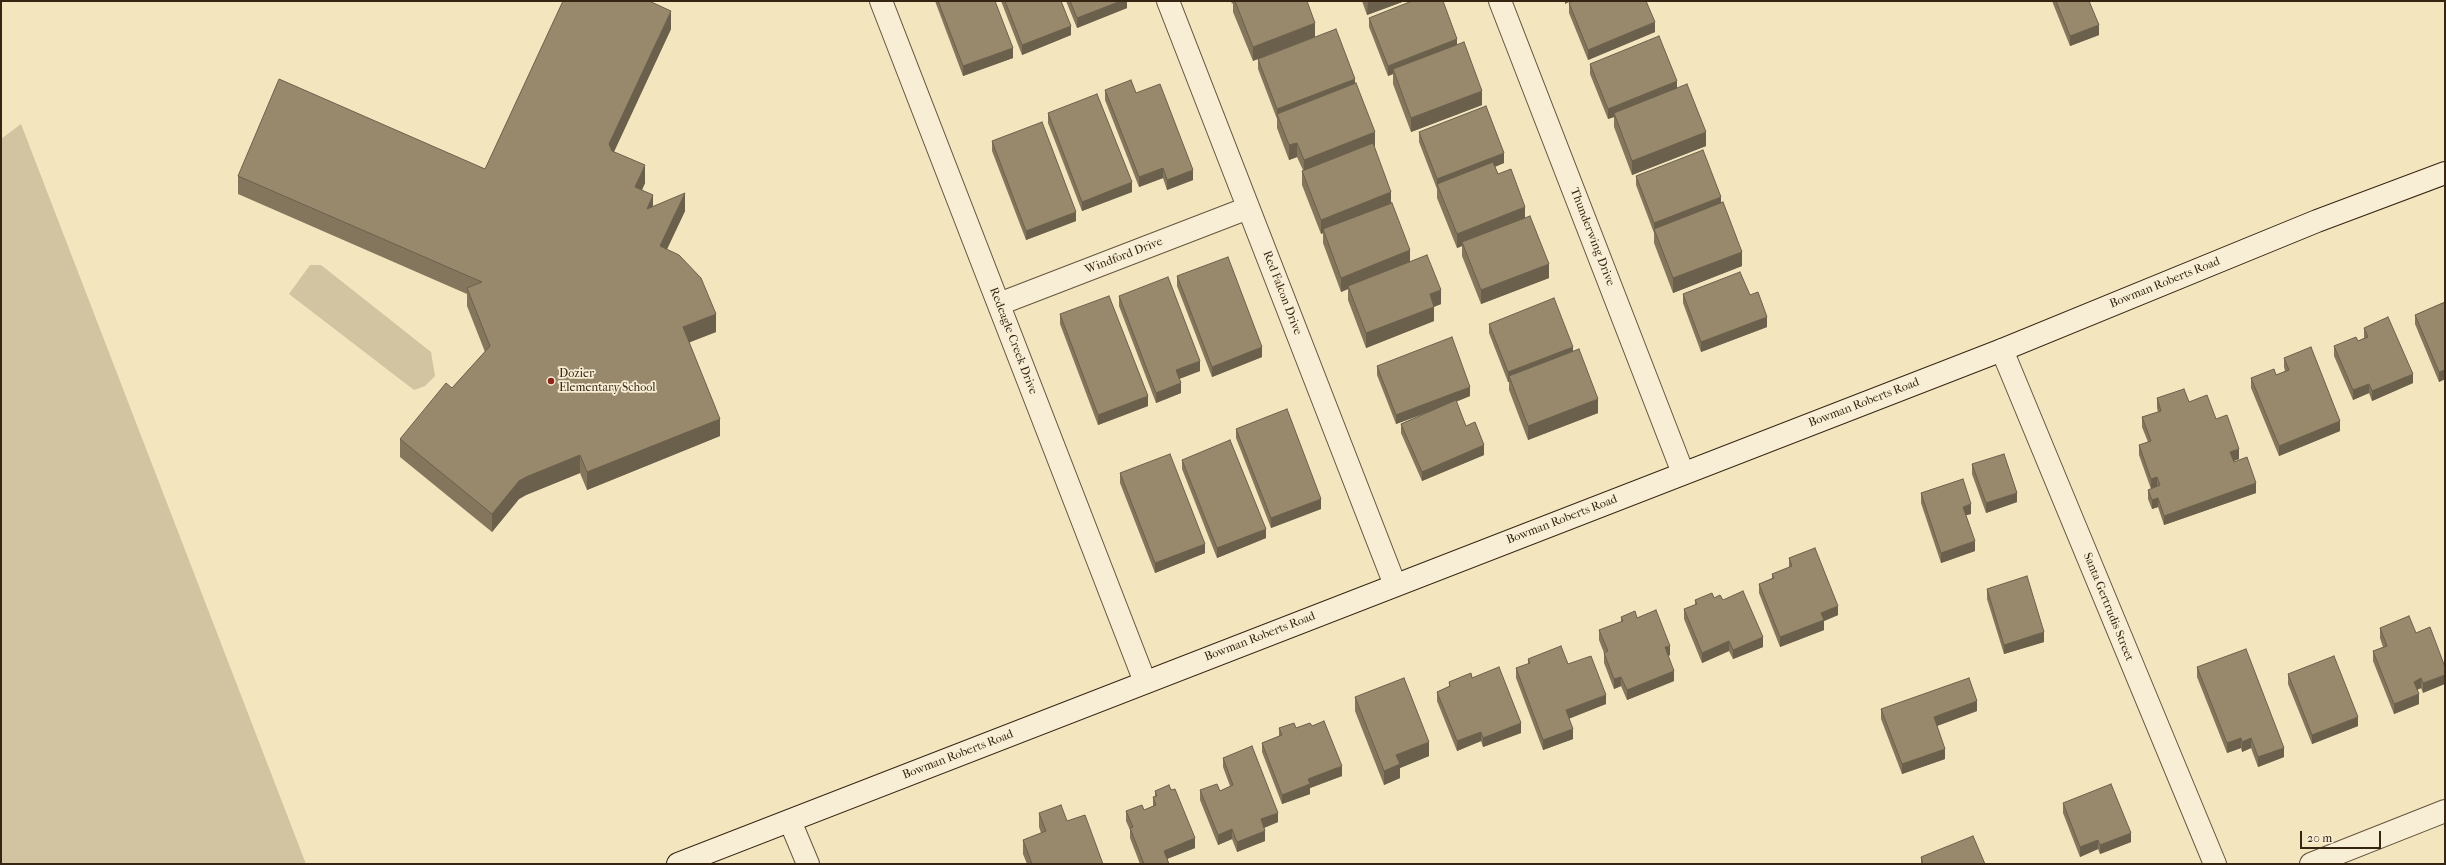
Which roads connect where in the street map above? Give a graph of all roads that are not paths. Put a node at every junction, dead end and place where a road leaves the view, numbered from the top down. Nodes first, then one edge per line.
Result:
1 (881, 1) edge
2 (1168, 1) edge
3 (1500, 1) edge
4 (2445, 173) edge
5 (1248, 208) junction
6 (999, 304) junction
7 (2002, 350) junction
8 (1683, 473) junction
9 (1395, 585) junction
10 (1144, 682) junction
11 (2445, 811) edge
12 (790, 821) junction
13 (678, 864) edge
14 (808, 864) edge
15 (2215, 864) edge
16 (2311, 864) edge

1 - 6 street, Redeagle Creek Drive
2 - 5 street, Red Falcon Drive
3 - 8 street, Thunderwing Drive
4 - 7 street, Bowman Roberts Road
5 - 6 street, Windford Drive
5 - 9 street, Red Falcon Drive
6 - 10 street, Redeagle Creek Drive
7 - 8 street, Bowman Roberts Road
7 - 15 street, Santa Gertrudis Street
8 - 9 street, Bowman Roberts Road
9 - 10 street, Bowman Roberts Road
10 - 12 street, Bowman Roberts Road
11 - 16 street
12 - 13 street, Bowman Roberts Road
12 - 14 street

